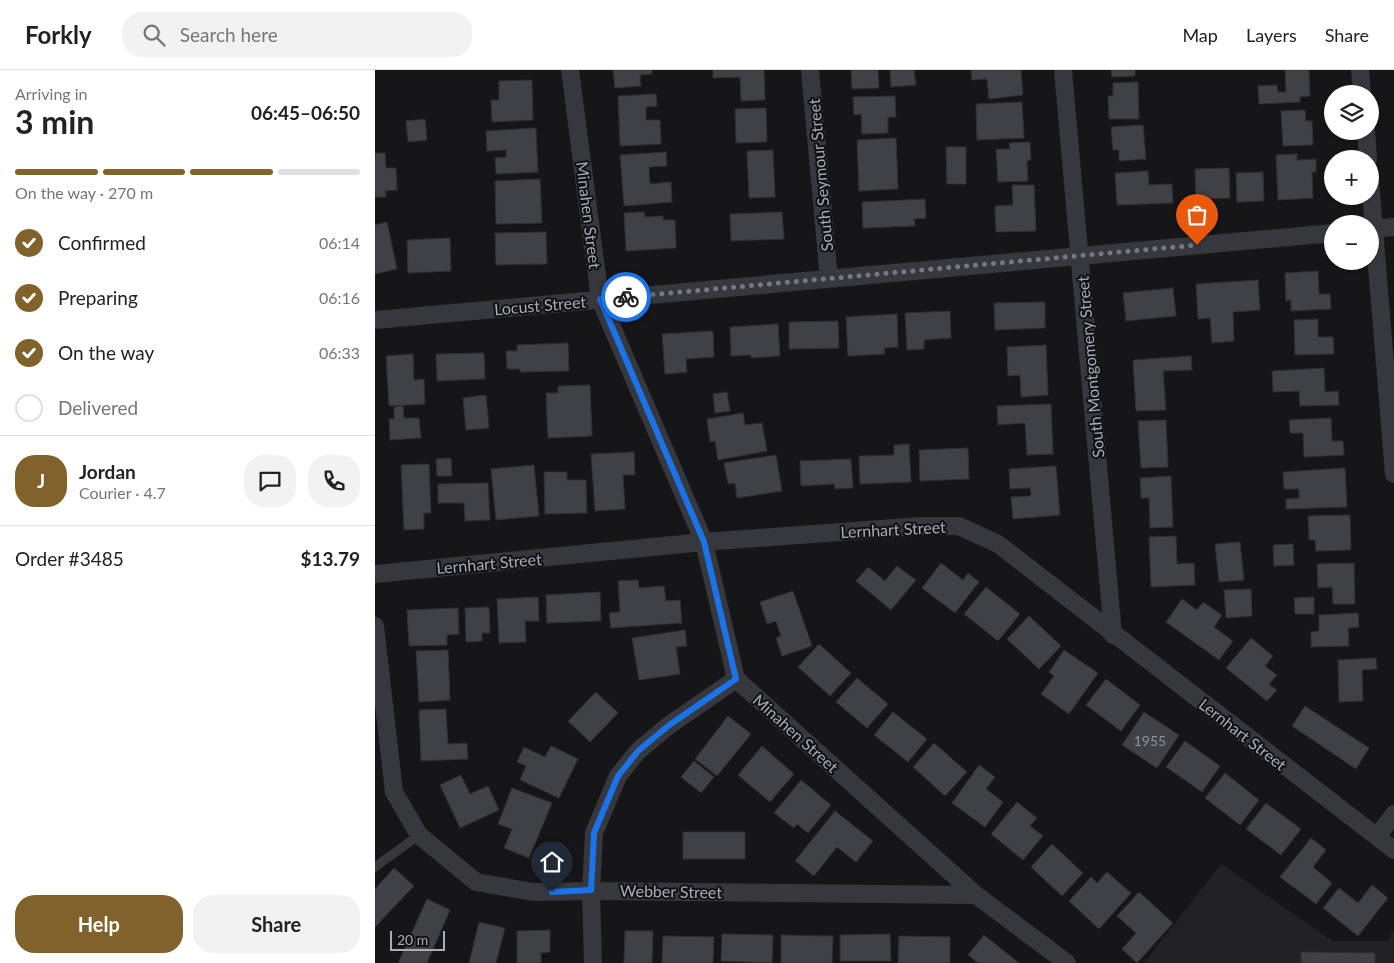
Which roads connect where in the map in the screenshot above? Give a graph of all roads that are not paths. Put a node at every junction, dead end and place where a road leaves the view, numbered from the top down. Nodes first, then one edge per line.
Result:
1 (570, 70) edge
2 (810, 70) edge
3 (1063, 70) edge
4 (1360, 70) edge
5 (1361, 85) edge
6 (1394, 227) edge
7 (1379, 228) edge
8 (1324, 233) edge
9 (1080, 256) junction
10 (1376, 270) edge
11 (829, 279) junction
12 (600, 299) junction
13 (375, 320) edge
14 (1394, 474) edge
15 (704, 542) junction
16 (375, 574) edge
17 (375, 626) edge
18 (1113, 634) junction
19 (736, 679) junction
20 (1394, 814) edge
21 (419, 835) junction
22 (1377, 837) junction
23 (1394, 850) edge
24 (375, 867) edge
25 (591, 890) junction
26 (976, 895) junction
27 (593, 963) edge
28 (1067, 963) edge

1 - 12 street, Minahen Street
2 - 11 street, South Seymour Street
3 - 9 street, South Montgomery Street
4 - 5 street
6 - 7 street
8 - 9 street, Locust Street
9 - 11 street, Locust Street
9 - 18 street, South Montgomery Street
10 - 14 street
11 - 12 street, Locust Street
12 - 13 street, Locust Street
12 - 15 street, Minahen Street
15 - 16 street, Lernhart Street
15 - 18 street, Lernhart Street
15 - 19 street, Minahen Street
17 - 21 street, Webber Street
18 - 22 street, Lernhart Street
19 - 25 street
19 - 26 street, Minahen Street
20 - 22 street
21 - 24 lane
21 - 25 street, Webber Street
22 - 23 street, Lernhart Street
25 - 26 street, Webber Street
25 - 27 street
26 - 28 street, Minahen Street

